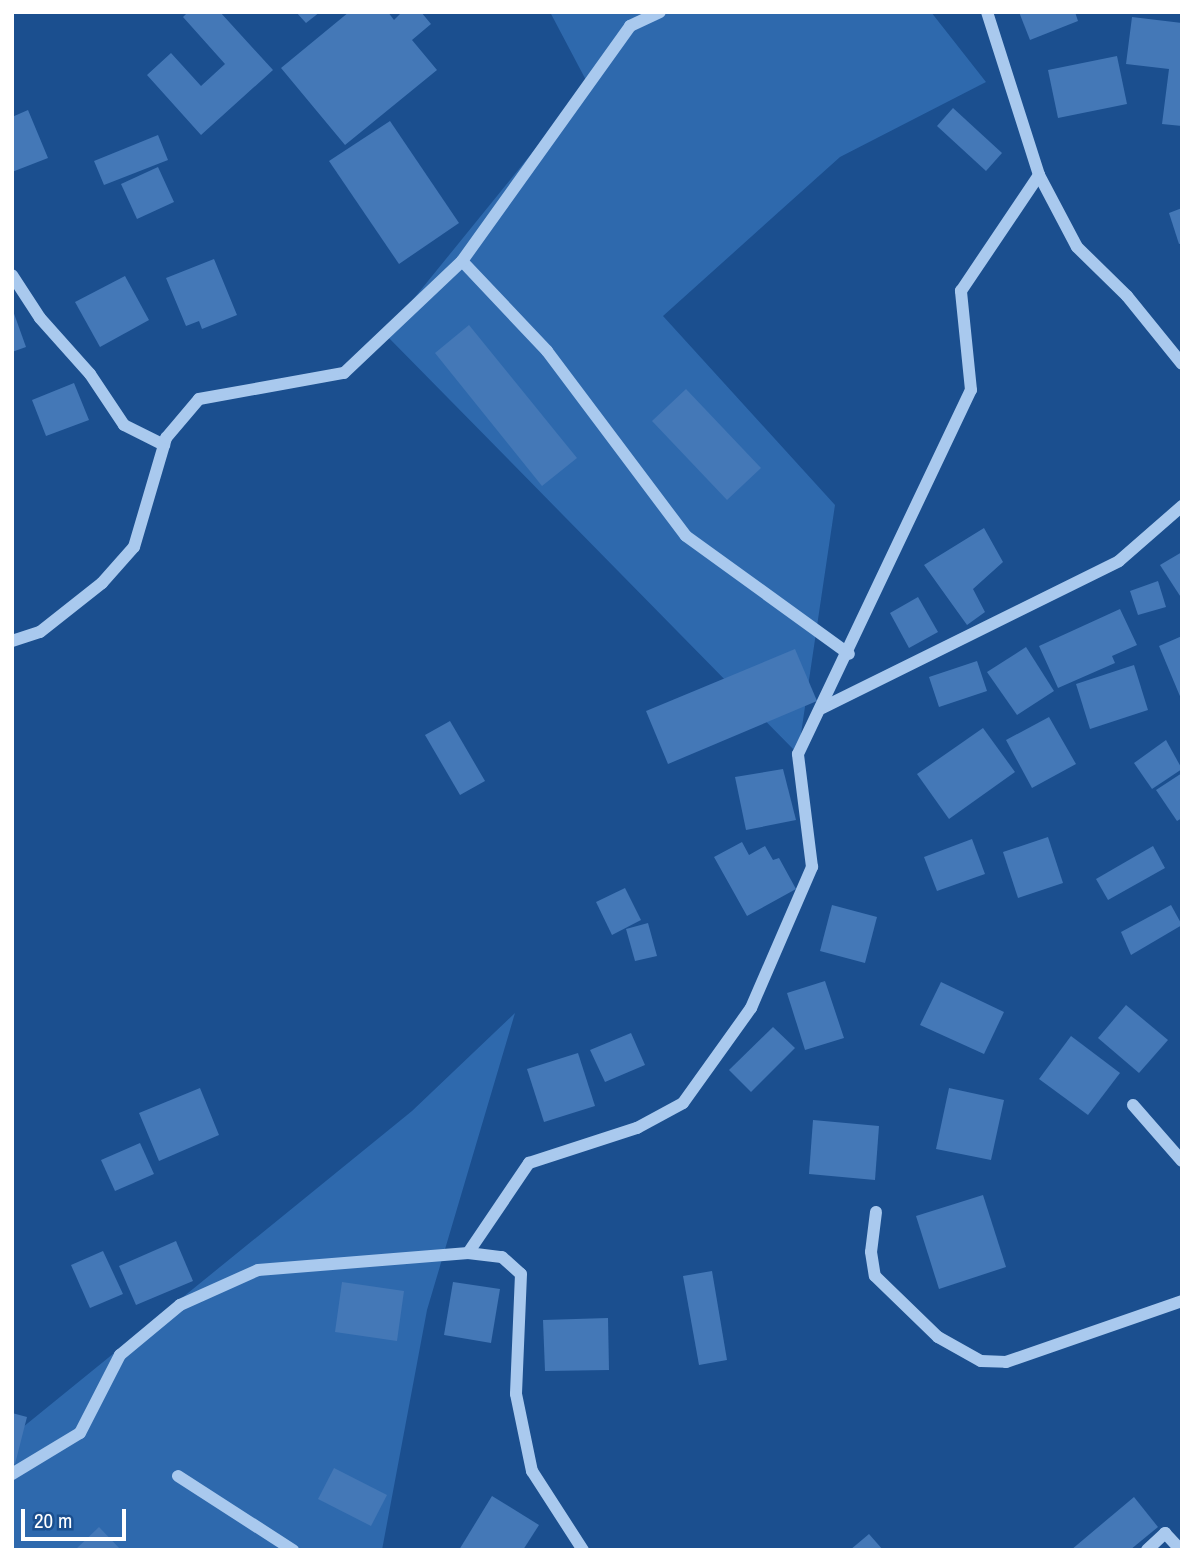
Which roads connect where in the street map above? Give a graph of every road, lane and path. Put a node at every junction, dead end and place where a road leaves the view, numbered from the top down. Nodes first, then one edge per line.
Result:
1 (660, 12) edge
2 (988, 12) edge
3 (1039, 175) junction
4 (462, 261) junction
5 (12, 275) edge
6 (1182, 363) edge
7 (164, 445) junction
8 (1182, 506) edge
9 (12, 641) edge
10 (849, 654) junction
11 (822, 708) junction
12 (1133, 1105) dead end
13 (1182, 1161) edge
14 (876, 1212) dead end
15 (467, 1253) junction
16 (1182, 1301) edge
17 (12, 1474) edge
18 (178, 1476) dead end
19 (293, 1550) edge
20 (583, 1550) edge
21 (1147, 1550) edge
22 (1181, 1550) edge

1 - 4 street
2 - 3 street
3 - 6 street
3 - 10 street
4 - 7 street
4 - 10 street
5 - 7 street
7 - 9 street
8 - 11 street
10 - 11 street
11 - 15 street
12 - 13 street
14 - 16 street
15 - 17 street
15 - 20 street
18 - 19 street
21 - 22 street

